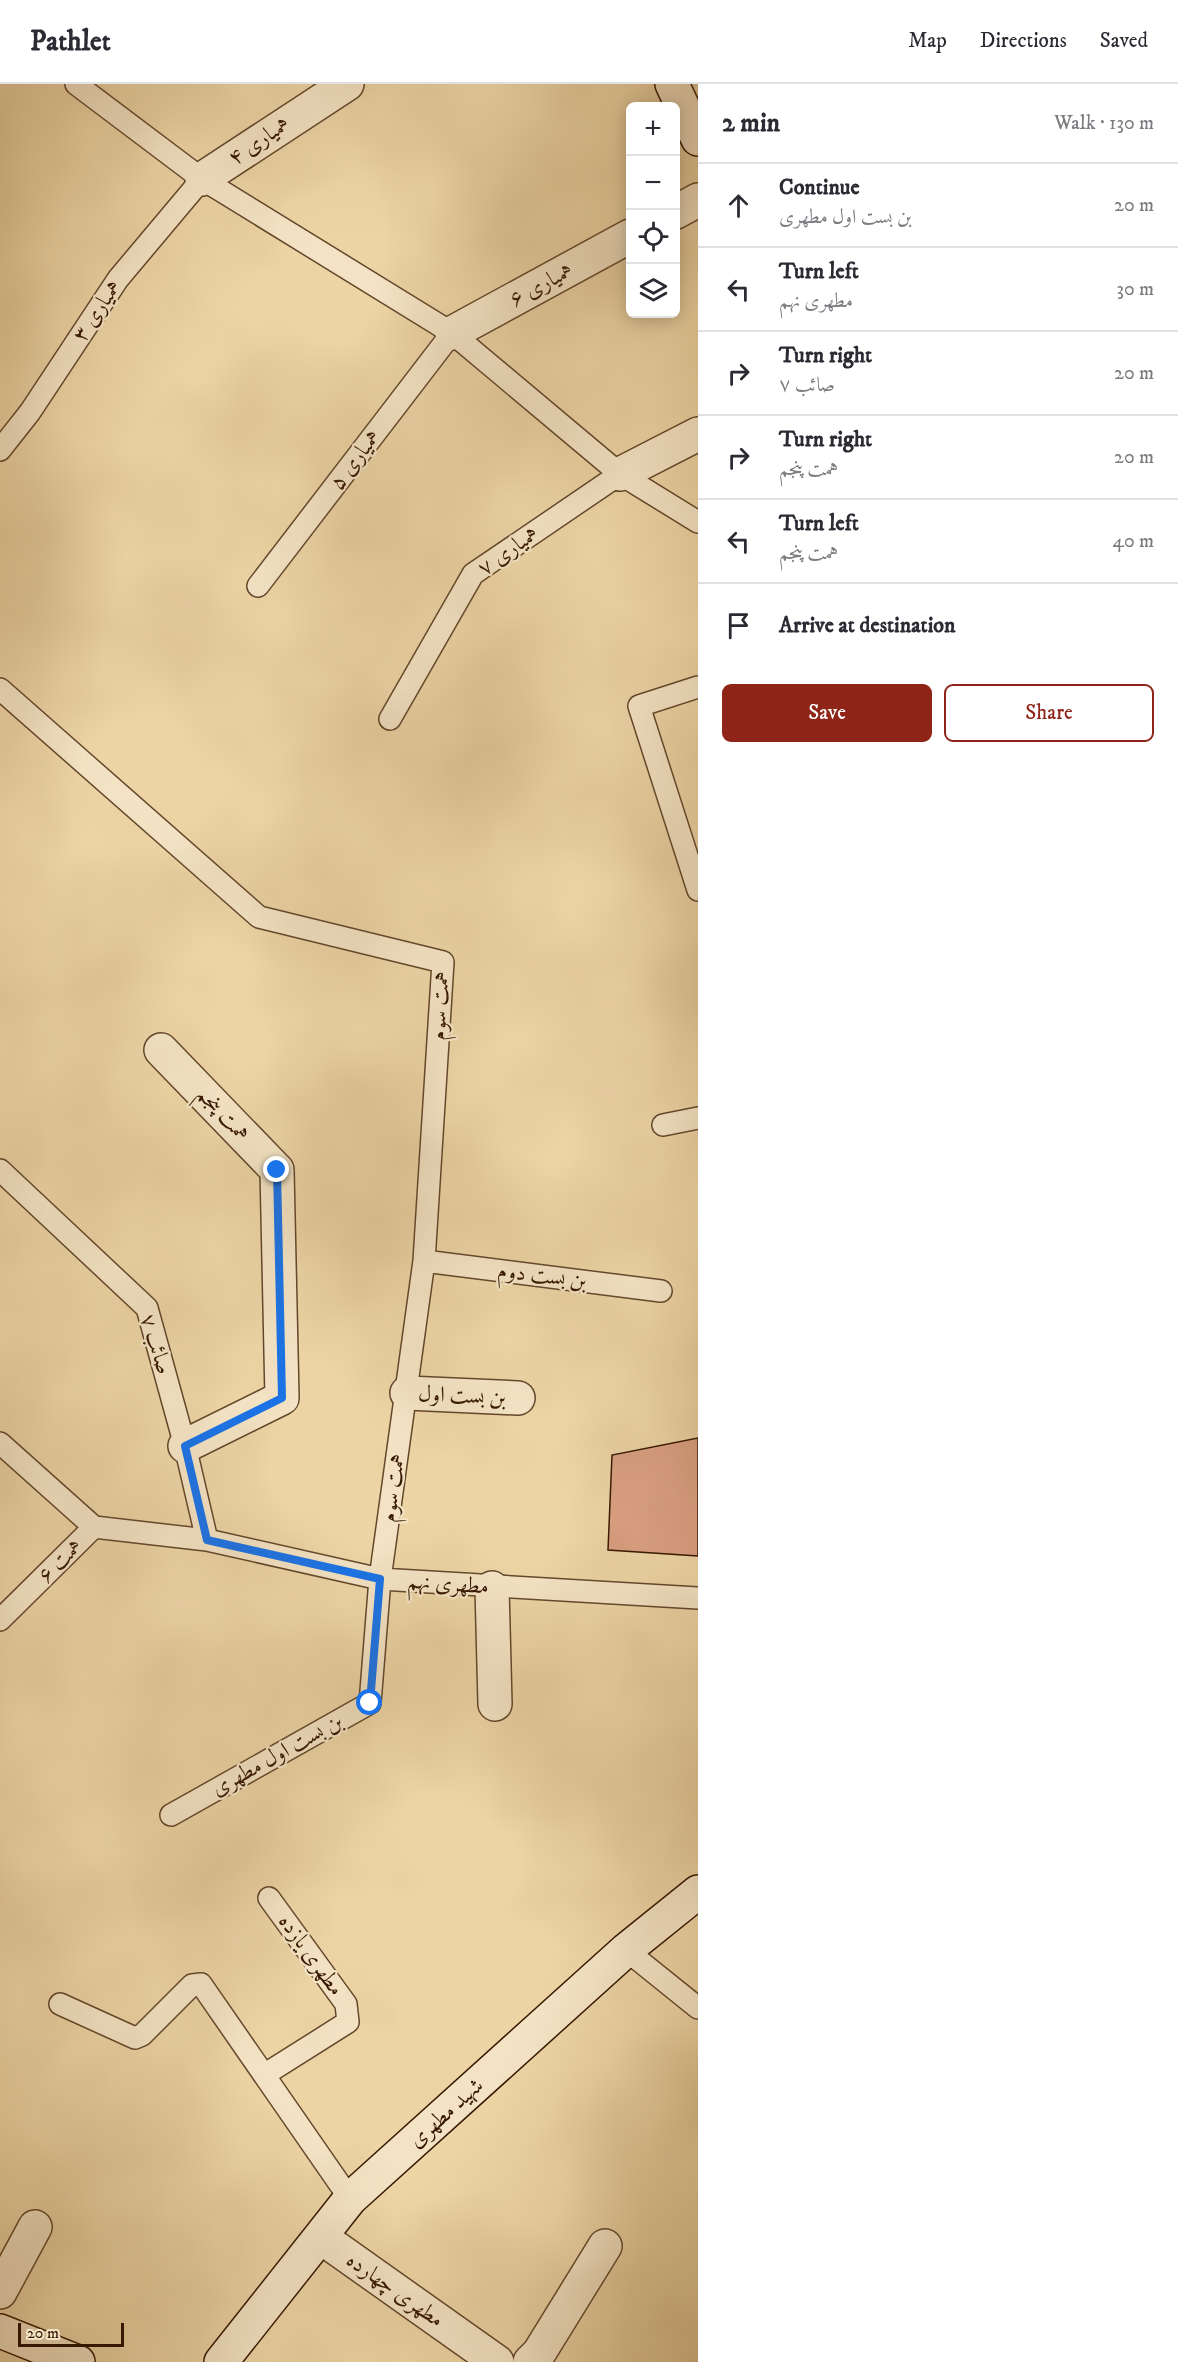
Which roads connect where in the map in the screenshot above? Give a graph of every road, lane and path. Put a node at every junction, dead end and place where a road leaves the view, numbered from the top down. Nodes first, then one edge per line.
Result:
1 (76, 84) edge
2 (347, 84) edge
3 (672, 84) edge
4 (698, 139) edge
5 (202, 179) junction
6 (698, 200) edge
7 (679, 210) edge
8 (626, 238) edge
9 (452, 333) junction
10 (698, 434) edge
11 (0, 450) edge
12 (620, 474) junction
13 (698, 522) edge
14 (258, 586) dead end
15 (698, 687) edge
16 (0, 689) edge
17 (390, 719) dead end
18 (698, 890) edge
19 (161, 1050) dead end
20 (698, 1118) edge
21 (663, 1125) dead end
22 (0, 1170) edge
23 (424, 1261) junction
24 (661, 1291) dead end
25 (406, 1393) junction
26 (518, 1398) dead end
27 (0, 1443) edge
28 (185, 1446) junction
29 (94, 1527) junction
30 (207, 1540) junction
31 (380, 1579) junction
32 (492, 1588) junction
33 (698, 1598) edge
34 (0, 1620) edge
35 (495, 1704) dead end
36 (171, 1815) dead end
37 (698, 1892) edge
38 (269, 1898) dead end
39 (626, 1950) junction
40 (60, 2004) dead end
41 (698, 2008) edge
42 (264, 2075) junction
43 (350, 2199) junction
44 (35, 2227) dead end
45 (322, 2238) junction
46 (605, 2246) dead end
47 (0, 2292) edge
48 (0, 2331) edge
49 (71, 2361) edge
50 (221, 2362) edge
51 (497, 2362) edge
52 (530, 2362) edge

1 - 5 lane
2 - 5 street, همیاری ۴
3 - 4 street
5 - 9 lane
5 - 11 lane, همیاری ۳
6 - 7 street
8 - 9 street, همیاری ۶
9 - 12 lane
9 - 14 lane, همیاری ۵
10 - 12 street
12 - 13 lane
12 - 17 lane, همیاری ۷
15 - 18 lane
16 - 23 lane, همت سوم
19 - 28 street, همت پنجم
20 - 21 lane
22 - 28 lane, صائب ۷
23 - 24 lane, بن بست دوم
23 - 25 lane, همت سوم
25 - 26 street, بن بست اول
25 - 31 lane, همت سوم
27 - 29 lane
28 - 30 lane, صائب ۷
29 - 30 lane, مطهری نهم
29 - 34 lane, همت ۶
30 - 31 lane, مطهری نهم
31 - 32 lane, مطهری نهم
31 - 36 lane, بن بست اول مطهری
32 - 33 lane, مطهری نهم
32 - 35 street
37 - 39 street, شهید مطهری
38 - 42 lane, مطهری یازده
39 - 41 lane
39 - 43 street, شهید مطهری
40 - 42 lane
42 - 43 lane
43 - 45 street, شهید مطهری
44 - 47 street
45 - 50 street, شهید مطهری
45 - 51 street, مطهری چهارده
46 - 52 street
48 - 49 street

